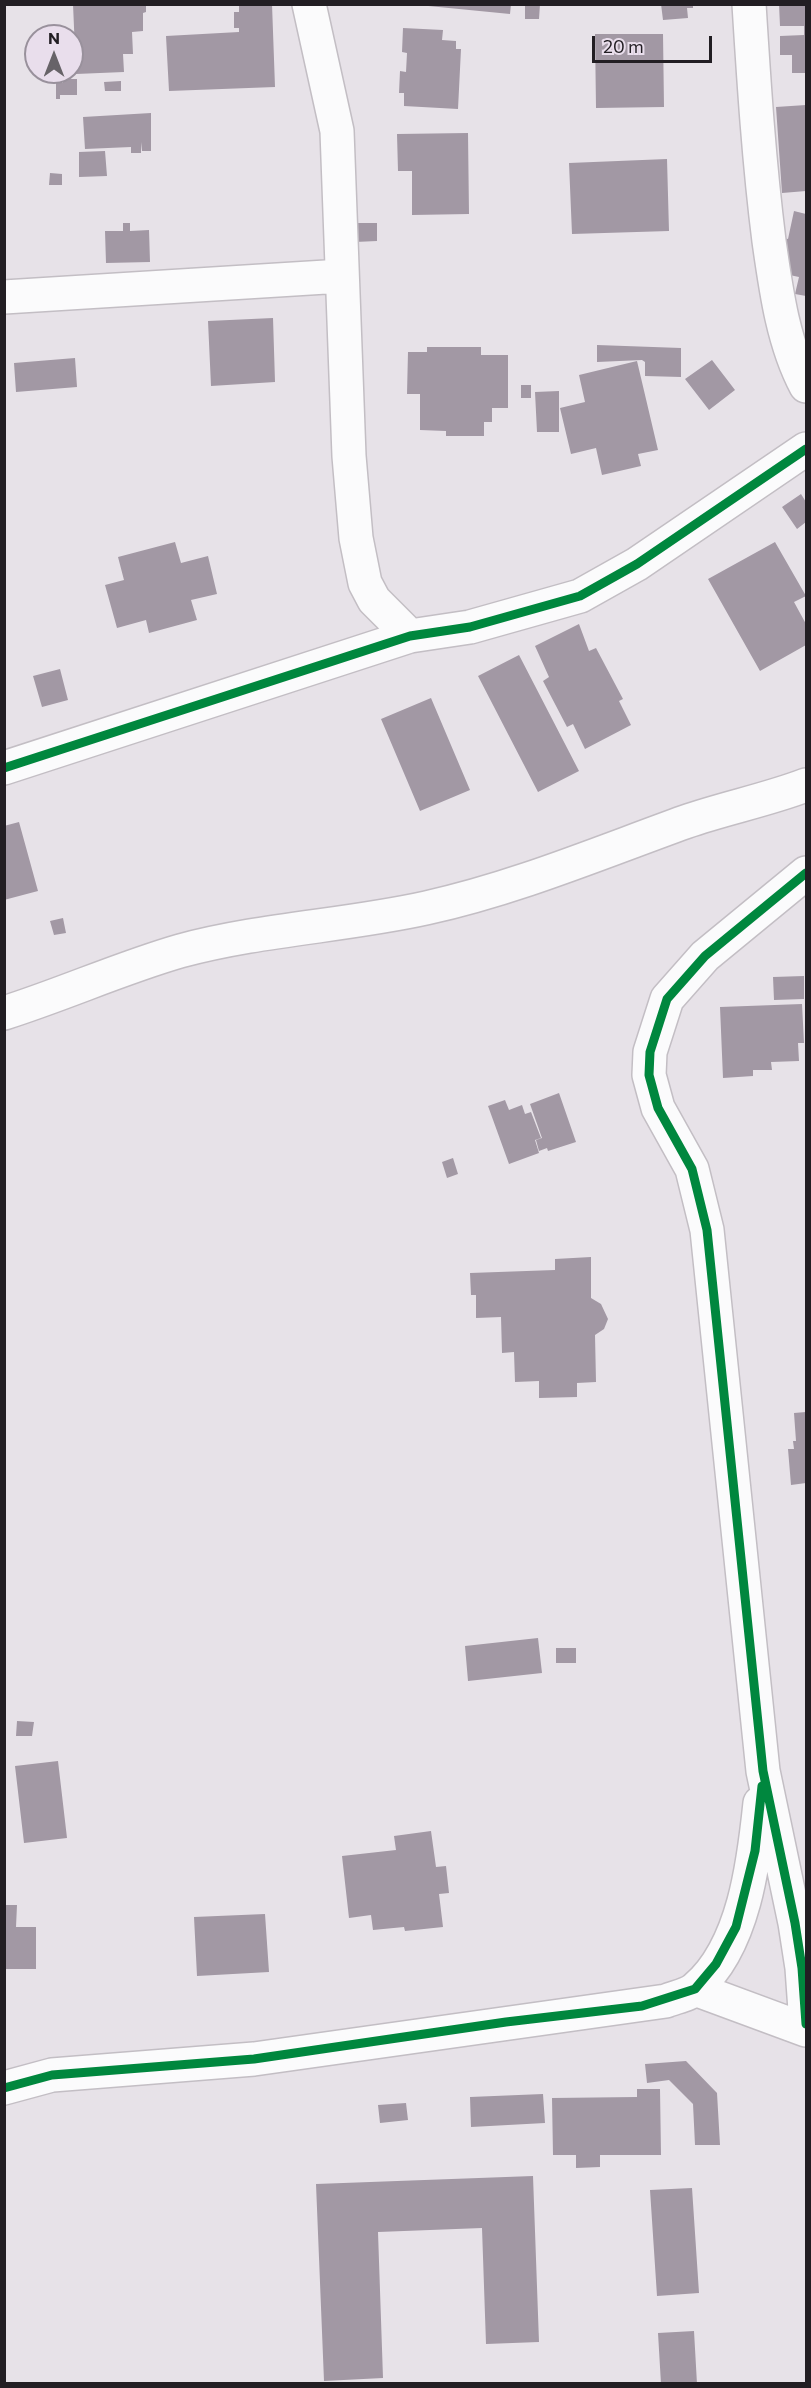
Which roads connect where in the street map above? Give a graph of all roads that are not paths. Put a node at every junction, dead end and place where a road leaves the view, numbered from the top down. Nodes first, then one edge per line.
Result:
1 (309, 4) edge
2 (748, 4) edge
3 (342, 276) junction
4 (4, 297) edge
5 (807, 386) edge
6 (807, 449) edge
7 (410, 636) junction
8 (4, 768) edge
9 (807, 785) edge
10 (807, 873) edge
11 (4, 1013) edge
12 (763, 1771) junction
13 (695, 1989) junction
14 (807, 2024) edge
15 (807, 2030) edge
16 (4, 2088) edge

1 - 3 street
2 - 5 street
3 - 4 street
3 - 7 street
6 - 7 street
7 - 8 street
9 - 11 street
10 - 12 street
12 - 13 street
12 - 14 street
13 - 15 street
13 - 16 street

